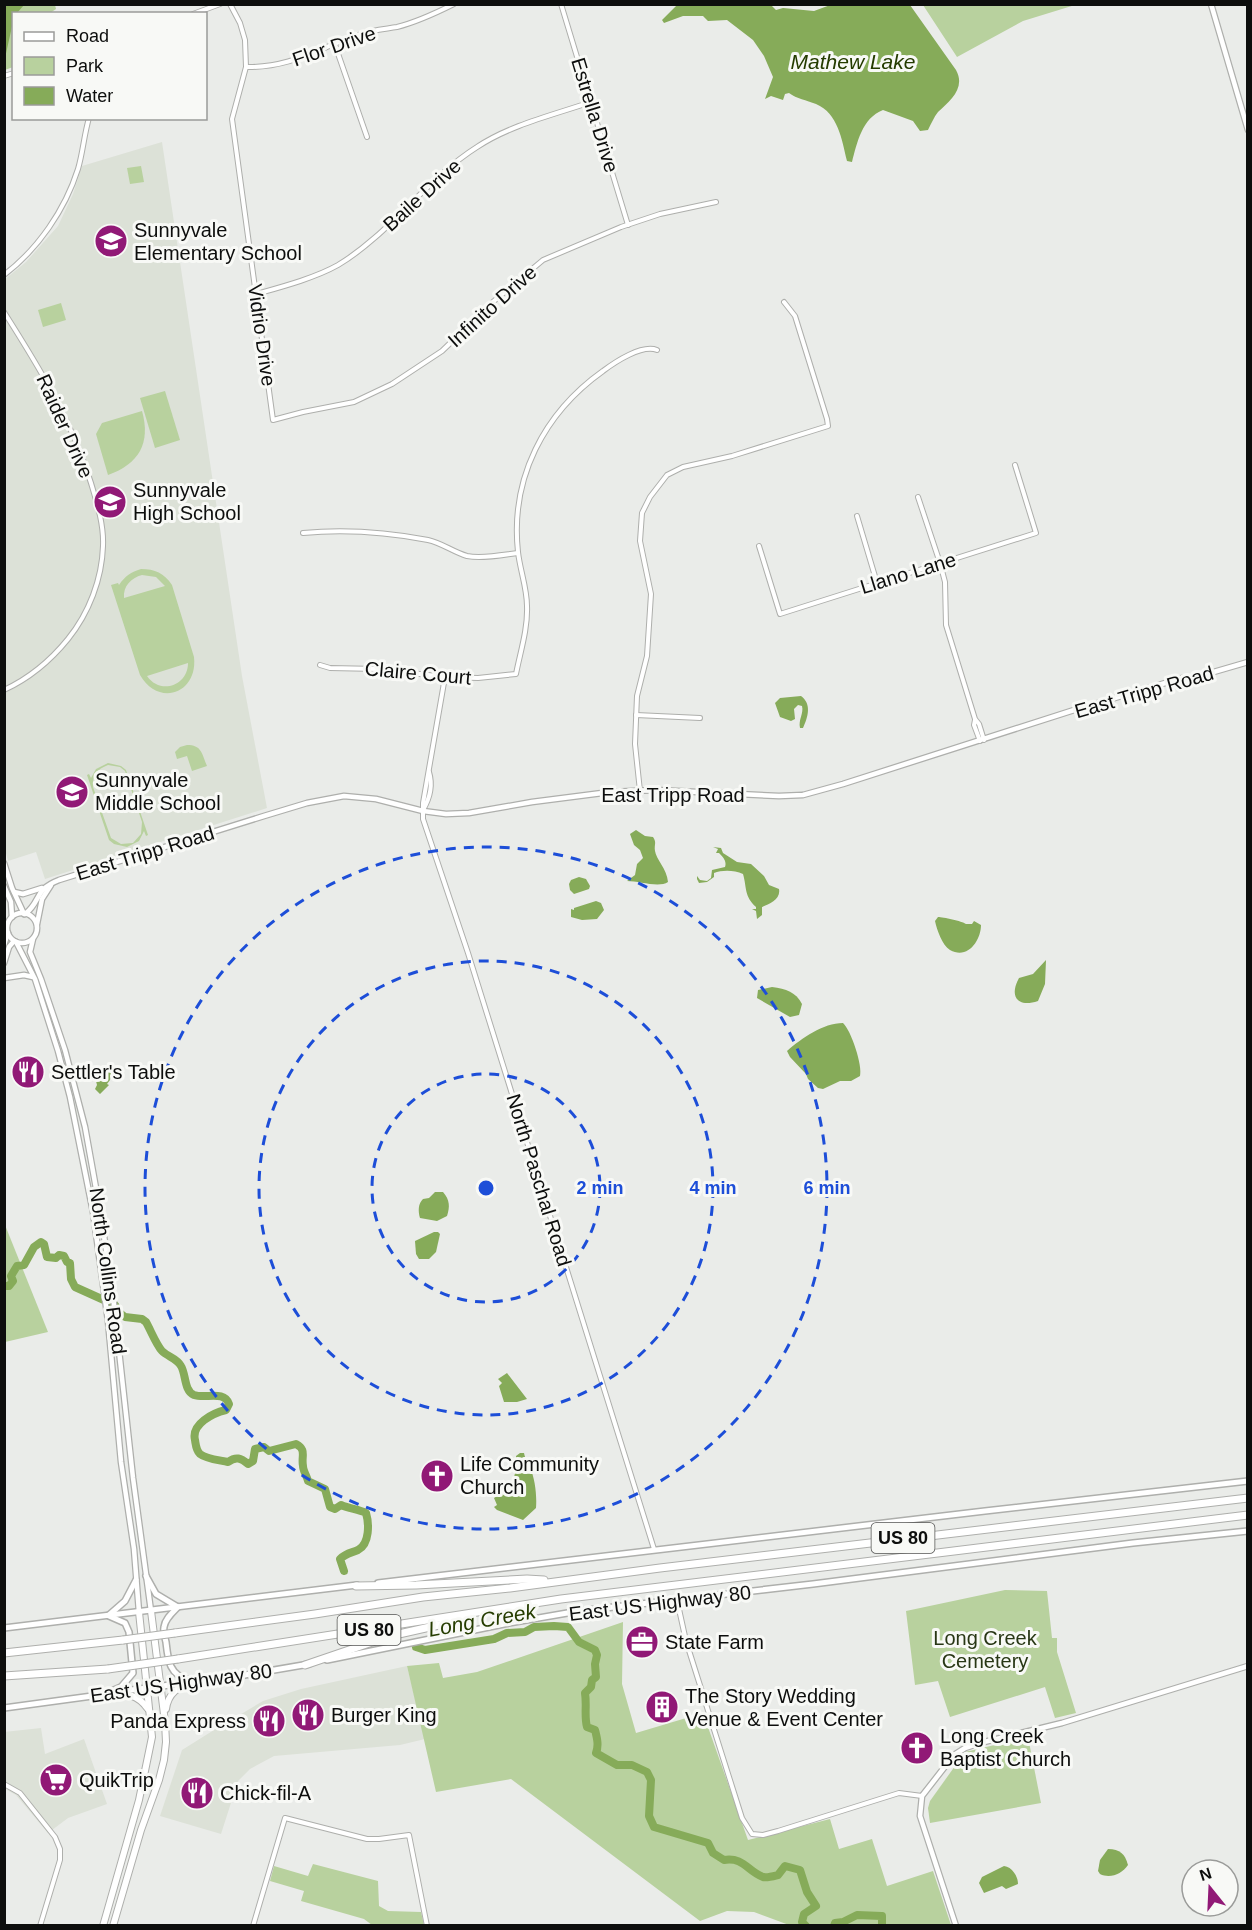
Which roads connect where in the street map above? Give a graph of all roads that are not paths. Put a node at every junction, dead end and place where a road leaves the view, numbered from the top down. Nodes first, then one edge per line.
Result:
1 (219, 4) edge
2 (230, 4) edge
3 (454, 4) edge
4 (561, 4) edge
5 (1211, 4) edge
6 (198, 12) edge
7 (335, 45) junction
8 (246, 67) junction
9 (591, 102) junction
10 (89, 120) edge
11 (1248, 130) edge
12 (367, 137) dead end
13 (716, 202) dead end
14 (628, 225) junction
15 (4, 275) edge
16 (256, 294) junction
17 (784, 302) dead end
18 (4, 312) edge
19 (657, 350) dead end
20 (273, 420) joint
21 (1015, 465) dead end
22 (918, 497) dead end
23 (857, 516) dead end
24 (303, 533) dead end
25 (759, 546) dead end
26 (518, 553) junction
27 (940, 563) junction
28 (877, 583) junction
29 (1248, 662) edge
30 (320, 665) dead end
31 (445, 677) junction
32 (4, 690) edge
33 (636, 715) junction
34 (700, 718) dead end
35 (982, 741) junction
36 (640, 791) junction
37 (423, 811) junction
38 (4, 863) edge
39 (59, 880) junction
40 (4, 886) edge
41 (42, 888) junction
42 (14, 892) junction
43 (25, 914) junction
44 (12, 918) junction
45 (37, 926) junction
46 (8, 933) junction
47 (33, 939) junction
48 (15, 941) junction
49 (4, 945) edge
50 (4, 963) edge
51 (33, 977) junction
52 (4, 978) edge
53 (55, 1020) junction
54 (49, 1022) junction
55 (68, 1063) junction
56 (61, 1065) junction
57 (92, 1166) junction
58 (84, 1167) junction
59 (109, 1271) junction
60 (102, 1272) junction
61 (117, 1420) junction
62 (127, 1420) junction
63 (1248, 1481) edge
64 (1248, 1498) edge
65 (1248, 1515) edge
66 (1248, 1531) edge
67 (654, 1549) junction
68 (146, 1576) junction
69 (136, 1580) junction
70 (559, 1581) junction
71 (356, 1586) junction
72 (561, 1599) junction
73 (677, 1600) junction
74 (178, 1607) junction
75 (151, 1611) junction
76 (139, 1612) junction
77 (108, 1616) junction
78 (4, 1628) edge
79 (4, 1653) edge
80 (305, 1665) junction
81 (1248, 1666) edge
82 (4, 1676) edge
83 (194, 1682) junction
84 (160, 1685) junction
85 (147, 1687) junction
86 (105, 1694) junction
87 (4, 1708) edge
88 (149, 1710) junction
89 (165, 1722) junction
90 (4, 1784) edge
91 (922, 1796) junction
92 (131, 1827) junction
93 (141, 1830) junction
94 (40, 1926) edge
95 (103, 1926) edge
96 (113, 1926) edge
97 (253, 1926) edge
98 (427, 1926) edge
99 (956, 1926) edge

1 - 6 street
2 - 8 street, Vidrio Drive
3 - 7 street, Flor Drive
4 - 9 street, Estrella Drive
5 - 11 street
7 - 8 street, Flor Drive
7 - 12 street
8 - 16 street, Vidrio Drive
9 - 14 street, Estrella Drive
9 - 16 street, Baile Drive
10 - 15 street
13 - 14 street, Infinito Drive
14 - 20 street, Infinito Drive
16 - 20 street, Vidrio Drive
17 - 33 street
18 - 32 street, Raider Drive
19 - 26 street
21 - 27 street, Llano Lane
22 - 27 street
23 - 28 street
24 - 26 street
25 - 28 street, Llano Lane
26 - 31 street, Claire Court
27 - 28 street, Llano Lane
27 - 35 street
29 - 35 street, East Tripp Road
30 - 31 street, Claire Court
31 - 37 street
33 - 34 street
33 - 36 street
35 - 36 street, East Tripp Road
36 - 37 street, East Tripp Road
37 - 39 street, East Tripp Road
37 - 67 street, North Paschal Road
38 - 42 street
39 - 41 street, East Tripp Road
39 - 45 street, East Tripp Road
40 - 44 street
41 - 42 street
41 - 43 street
42 - 43 street
43 - 44 street
43 - 45 street
44 - 46 street
45 - 47 street
46 - 48 street
46 - 49 street
47 - 48 street
47 - 53 street, North Collins Road
48 - 50 street
48 - 51 street, North Collins Road
51 - 52 street
51 - 54 street, North Collins Road
53 - 54 street
53 - 55 street, North Collins Road
54 - 56 street, North Collins Road
55 - 56 street
55 - 57 street, North Collins Road
56 - 58 street, North Collins Road
57 - 58 street
57 - 59 street, North Collins Road
58 - 60 street, North Collins Road
59 - 60 street
59 - 62 street, North Collins Road
60 - 61 street, North Collins Road
61 - 62 street
61 - 69 street, North Collins Road
62 - 68 street, North Collins Road
63 - 67 main road
64 - 70 highway, US 80
65 - 72 highway, US 80
66 - 73 main road, East US Highway 80
67 - 71 main road
68 - 74 main road
68 - 75 street, North Collins Road
69 - 76 street, North Collins Road
69 - 77 main road
70 - 71 highway
70 - 79 highway, US 80, bridge
71 - 74 main road
72 - 80 highway
72 - 82 highway, US 80, bridge
73 - 80 main road, East US Highway 80
73 - 91 street
74 - 75 main road
74 - 83 main road
75 - 76 main road
75 - 84 main road
76 - 77 main road
76 - 85 main road
77 - 78 main road
77 - 86 main road
80 - 83 main road, East US Highway 80
81 - 91 street
83 - 84 main road, East US Highway 80
83 - 89 main road
84 - 85 main road, East US Highway 80
84 - 89 main road
85 - 86 main road, East US Highway 80
85 - 88 main road
86 - 87 main road, East US Highway 80
86 - 88 main road
88 - 92 main road
89 - 93 main road
90 - 94 street
91 - 99 street
92 - 93 main road
92 - 95 main road
93 - 96 main road
97 - 98 street

